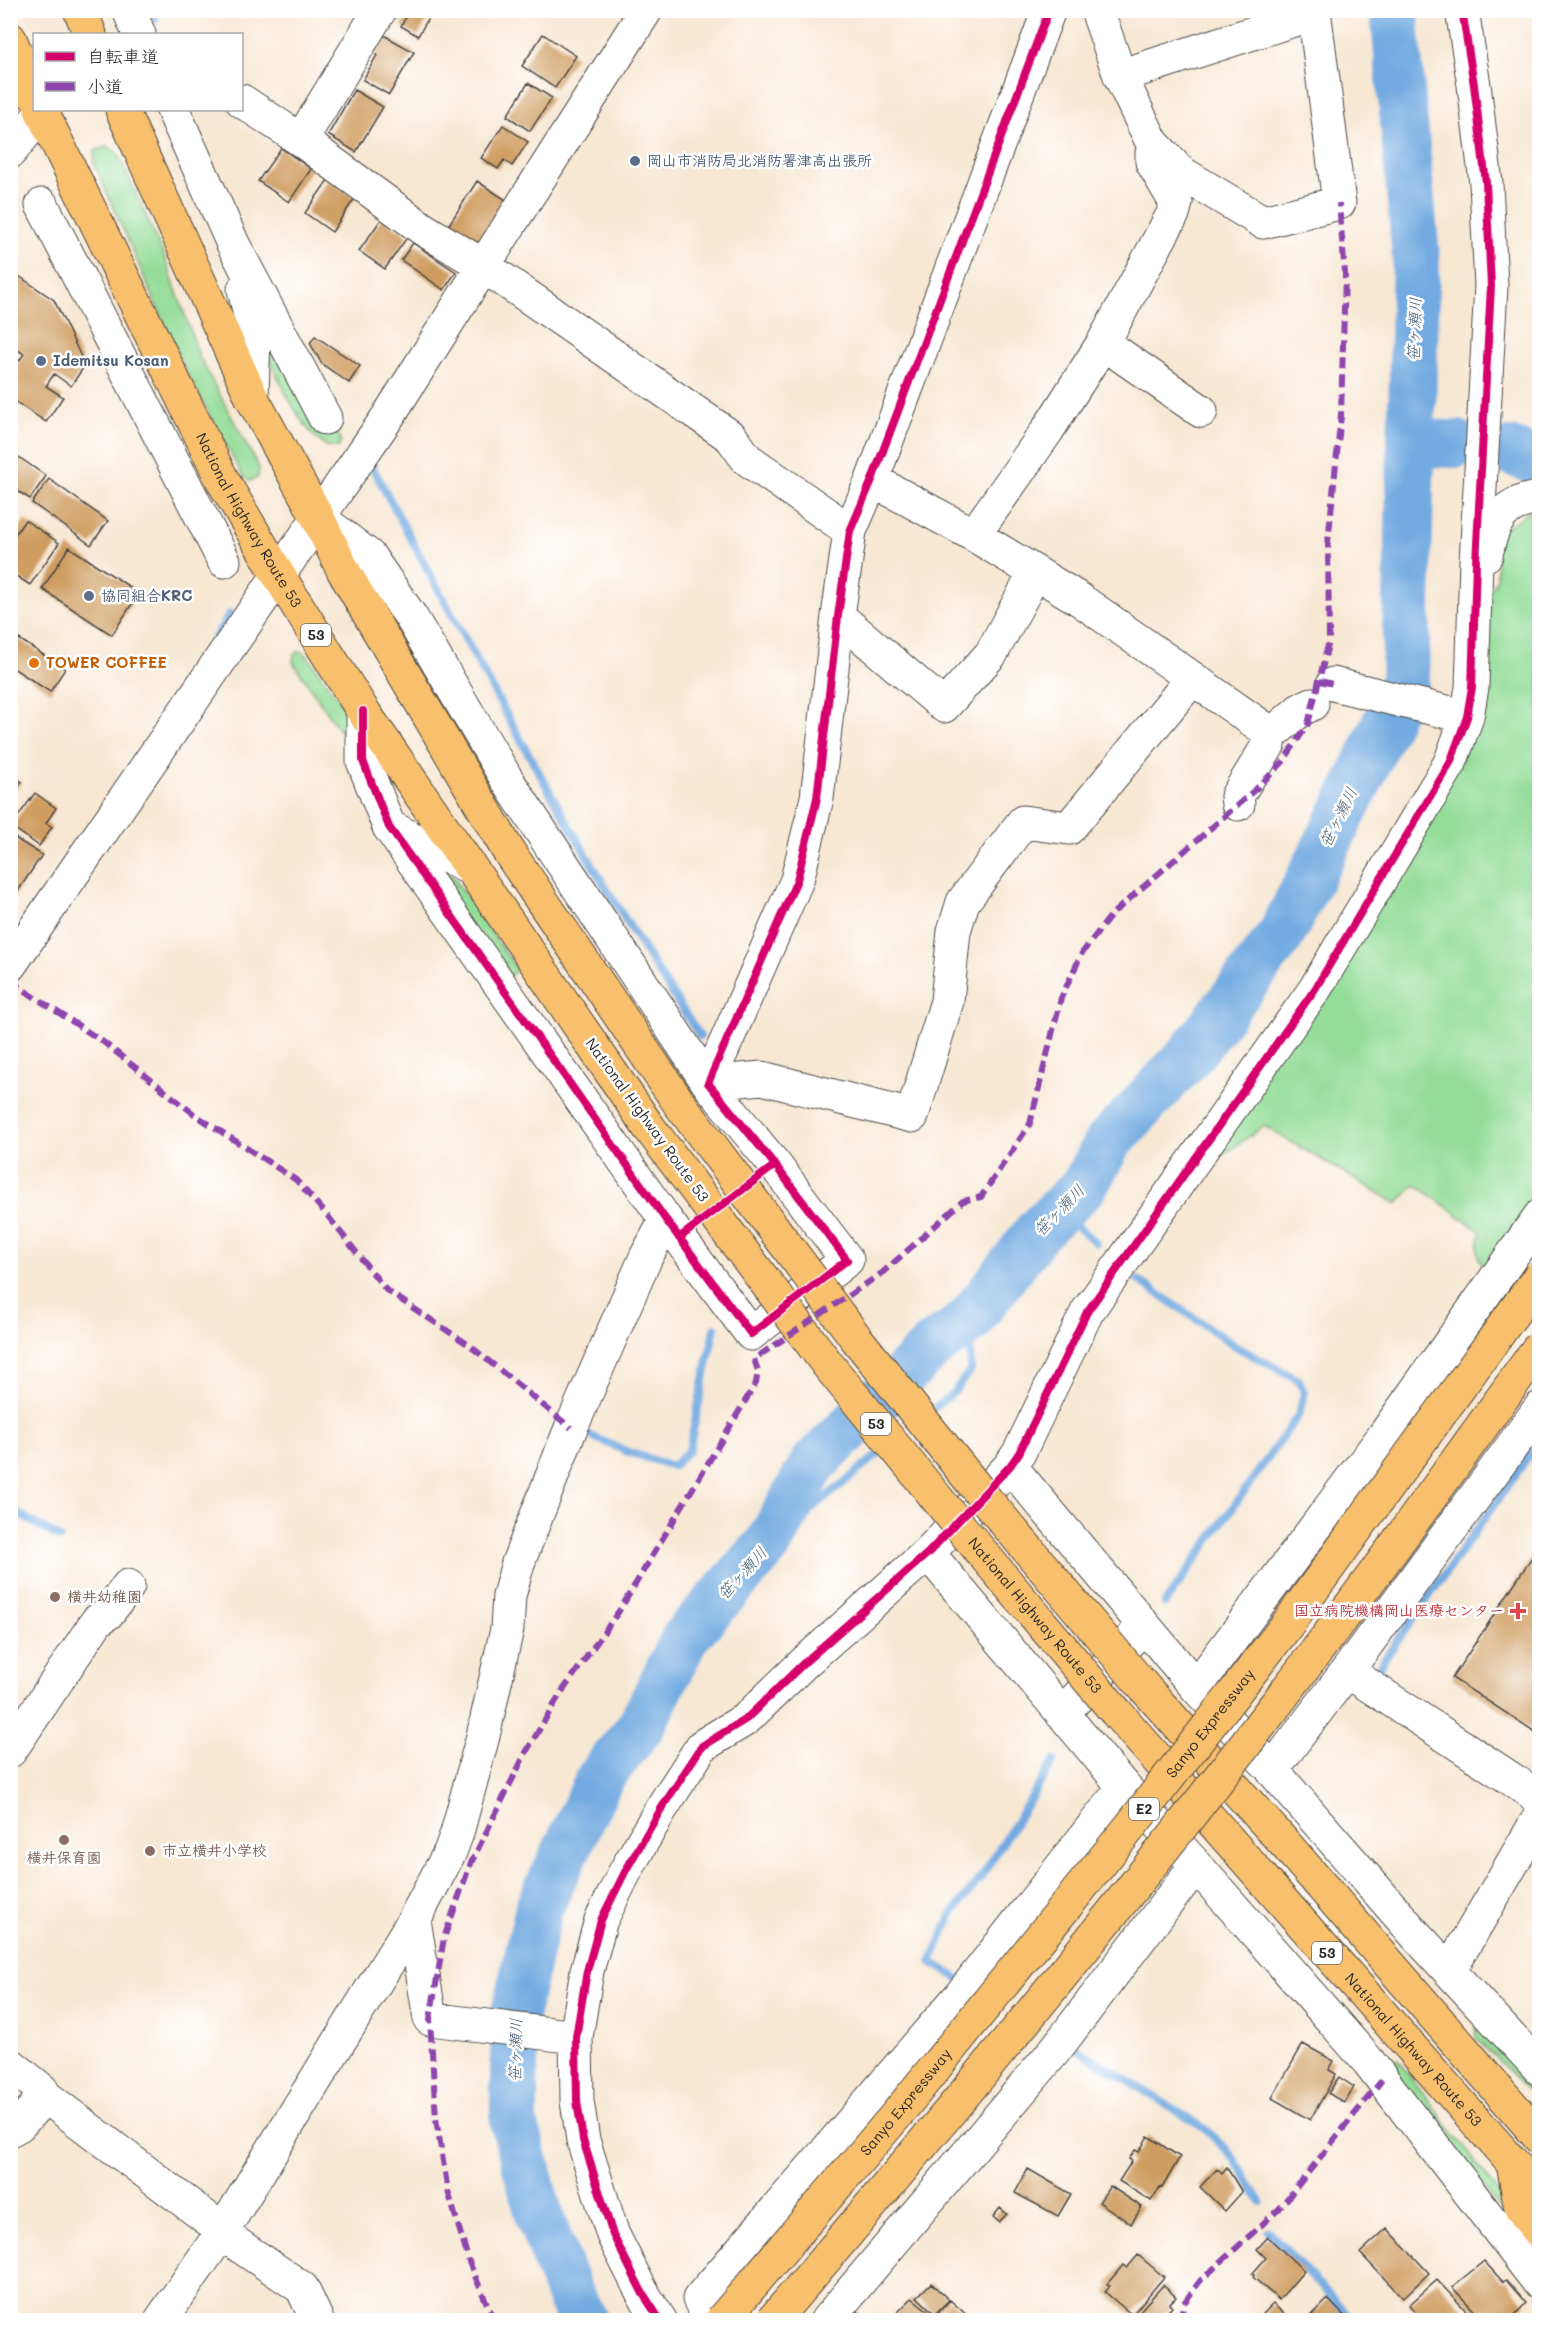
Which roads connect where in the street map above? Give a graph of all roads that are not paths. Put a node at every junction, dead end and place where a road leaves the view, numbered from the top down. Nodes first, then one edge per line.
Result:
1 (80, 10) edge
2 (380, 10) edge
3 (646, 10) edge
4 (1048, 10) edge
5 (1097, 10) edge
6 (1462, 10) edge
7 (1314, 12) edge
8 (90, 33) edge
9 (10, 39) edge
10 (1120, 76) junction
11 (33, 90) edge
12 (243, 102) edge
13 (37, 111) edge
14 (42, 111) edge
15 (122, 111) edge
16 (173, 111) edge
17 (301, 140) junction
18 (1152, 142) junction
19 (10, 152) edge
20 (42, 205) dead end
21 (233, 243) junction
22 (484, 266) junction
23 (143, 319) junction
24 (1103, 343) junction
25 (127, 372) junction
26 (252, 398) junction
27 (1201, 411) dead end
28 (325, 418) dead end
29 (154, 424) junction
30 (872, 480) junction
31 (223, 481) junction
32 (1539, 498) edge
33 (318, 516) junction
34 (850, 531) junction
35 (974, 535) junction
36 (224, 561) dead end
37 (1476, 562) junction
38 (1035, 573) junction
39 (279, 576) junction
40 (838, 616) junction
41 (1192, 679) junction
42 (363, 711) junction
43 (1463, 716) junction
44 (1272, 734) junction
45 (1238, 804) dead end
46 (389, 826) junction
47 (469, 868) junction
48 (10, 964) edge
49 (708, 1083) junction
50 (1539, 1216) edge
51 (666, 1220) junction
52 (1539, 1276) edge
53 (1539, 1346) edge
54 (1539, 1408) edge
55 (1010, 1466) junction
56 (928, 1553) junction
57 (128, 1586) dead end
58 (1144, 1625) junction
59 (1347, 1671) junction
60 (1196, 1687) junction
61 (1062, 1714) junction
62 (10, 1752) edge
63 (1272, 1770) junction
64 (1124, 1786) junction
65 (1539, 1801) edge
66 (1539, 1816) edge
67 (1196, 1865) junction
68 (414, 1920) junction
69 (1449, 1971) junction
70 (567, 2036) junction
71 (1459, 2046) junction
72 (10, 2064) edge
73 (1539, 2069) edge
74 (45, 2096) junction
75 (1539, 2114) edge
76 (10, 2130) edge
77 (1539, 2138) edge
78 (1513, 2163) junction
79 (1539, 2194) edge
80 (222, 2232) junction
81 (1539, 2233) edge
82 (1539, 2284) edge
83 (161, 2320) edge
84 (317, 2320) edge
85 (660, 2320) edge
86 (710, 2320) edge
87 (722, 2320) edge
88 (773, 2320) edge
89 (827, 2320) edge

1 - 8 highway
2 - 17 street
3 - 22 street
4 - 30 street
5 - 10 street
6 - 37 street
7 - 10 street
7 - 18 street
9 - 11 highway, National Highway Route 53 / 53
10 - 18 street
12 - 17 street
13 - 19 street
14 - 23 highway, National Highway Route 53 / 53
15 - 26 highway, 53
16 - 21 street
17 - 22 street
18 - 24 street
20 - 25 street
21 - 26 street
21 - 28 street
22 - 33 street
22 - 34 street
23 - 25 street
23 - 31 highway, National Highway Route 53 / 53
24 - 27 street
24 - 35 street
25 - 29 street
26 - 33 highway, 53
29 - 31 street
29 - 36 street
30 - 34 street
30 - 35 street
31 - 39 highway, National Highway Route 53 / 53
32 - 37 street
33 - 39 street
33 - 49 street
33 - 71 highway, 53, bridge
34 - 40 street
35 - 38 street
37 - 43 street
38 - 40 street
38 - 41 street
39 - 42 highway, National Highway Route 53 / 53
39 - 48 street
40 - 49 street
41 - 44 street
41 - 49 street
42 - 46 street
42 - 47 highway, National Highway Route 53 / 53
43 - 44 street
43 - 55 street
44 - 45 street
46 - 47 street
46 - 51 street
47 - 78 highway, National Highway Route 53 / 53, bridge
49 - 51 street
50 - 60 street
51 - 68 street
52 - 87 highway, Sanyo Expressway / E2, bridge
53 - 88 highway, E2, bridge
54 - 59 street
55 - 56 street
55 - 58 street
56 - 61 street
56 - 70 street
57 - 62 street
58 - 60 street
58 - 61 street
59 - 63 street
59 - 65 street
60 - 63 street
61 - 64 street
63 - 69 street
64 - 67 street
64 - 86 street
66 - 69 street
67 - 82 street
67 - 89 street
68 - 70 street
68 - 80 street
69 - 73 street
70 - 85 street
71 - 75 highway, 53
71 - 77 highway, 53
72 - 74 street
74 - 76 street
74 - 80 street
78 - 79 highway, National Highway Route 53 / 53
78 - 81 highway
80 - 83 street
80 - 84 street

